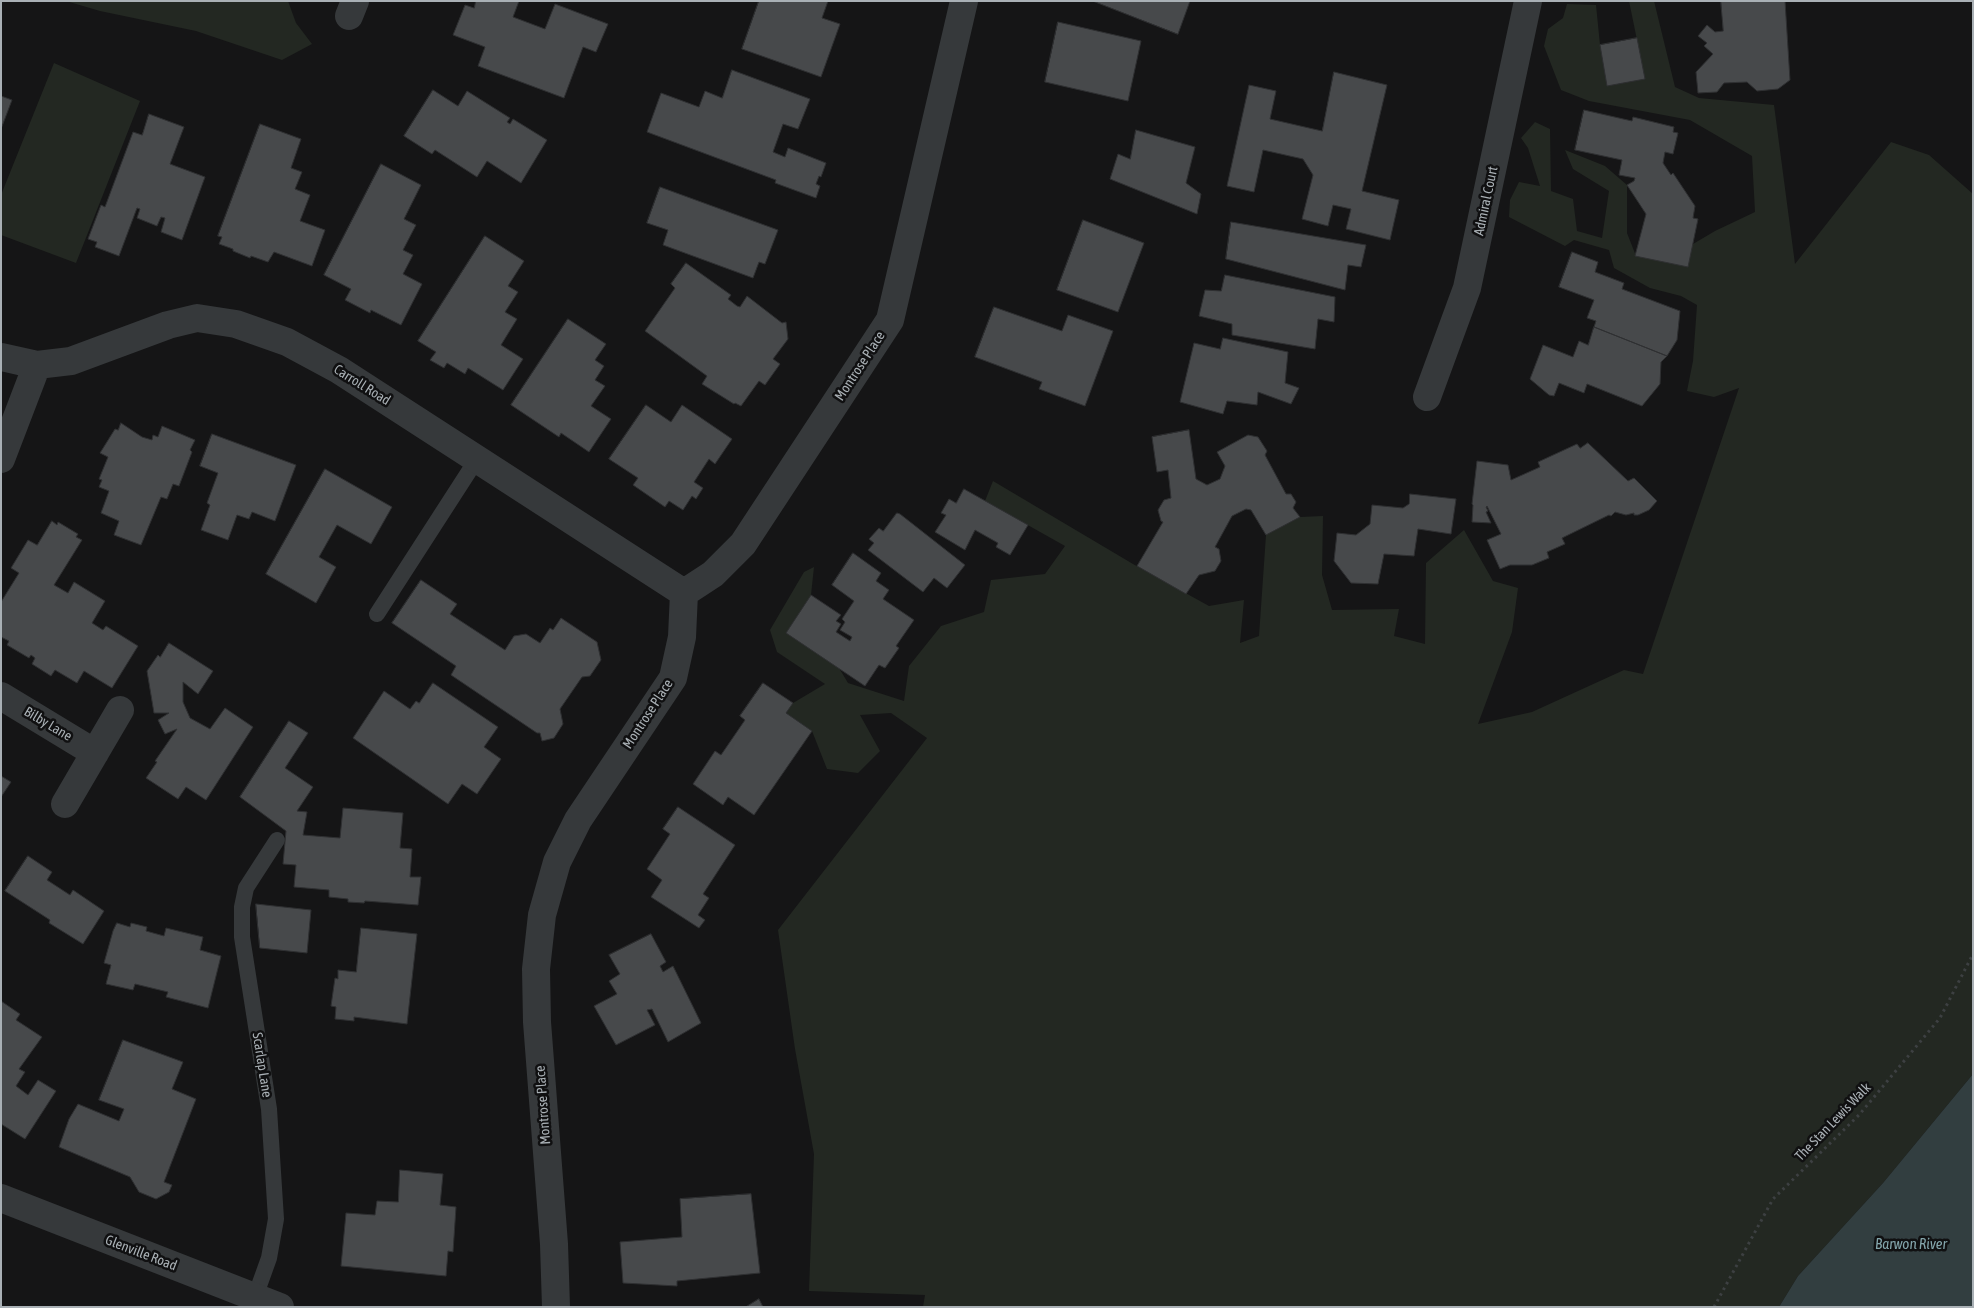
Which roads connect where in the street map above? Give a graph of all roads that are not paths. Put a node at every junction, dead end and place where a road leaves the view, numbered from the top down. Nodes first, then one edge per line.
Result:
1 (964, 1) edge
2 (1528, 1) edge
3 (1, 356) edge
4 (37, 365) junction
5 (1427, 397) dead end
6 (1, 459) edge
7 (478, 460) junction
8 (684, 593) junction
9 (377, 614) dead end
10 (1, 696) edge
11 (120, 710) dead end
12 (95, 753) junction
13 (65, 804) dead end
14 (277, 840) dead end
15 (1, 1198) edge
16 (254, 1297) junction
17 (280, 1307) edge
18 (556, 1307) edge

1 - 8 street, Montrose Place
2 - 5 street, Admiral Court
3 - 4 street, Carroll Road
4 - 6 street
4 - 7 street, Carroll Road
7 - 8 street, Carroll Road
7 - 9 lane
8 - 18 street, Montrose Place
10 - 12 street, Bilby Lane
11 - 12 street
12 - 13 street
14 - 16 lane, Scarlap Lane
15 - 16 street, Glenville Road
16 - 17 street, Glenville Road

